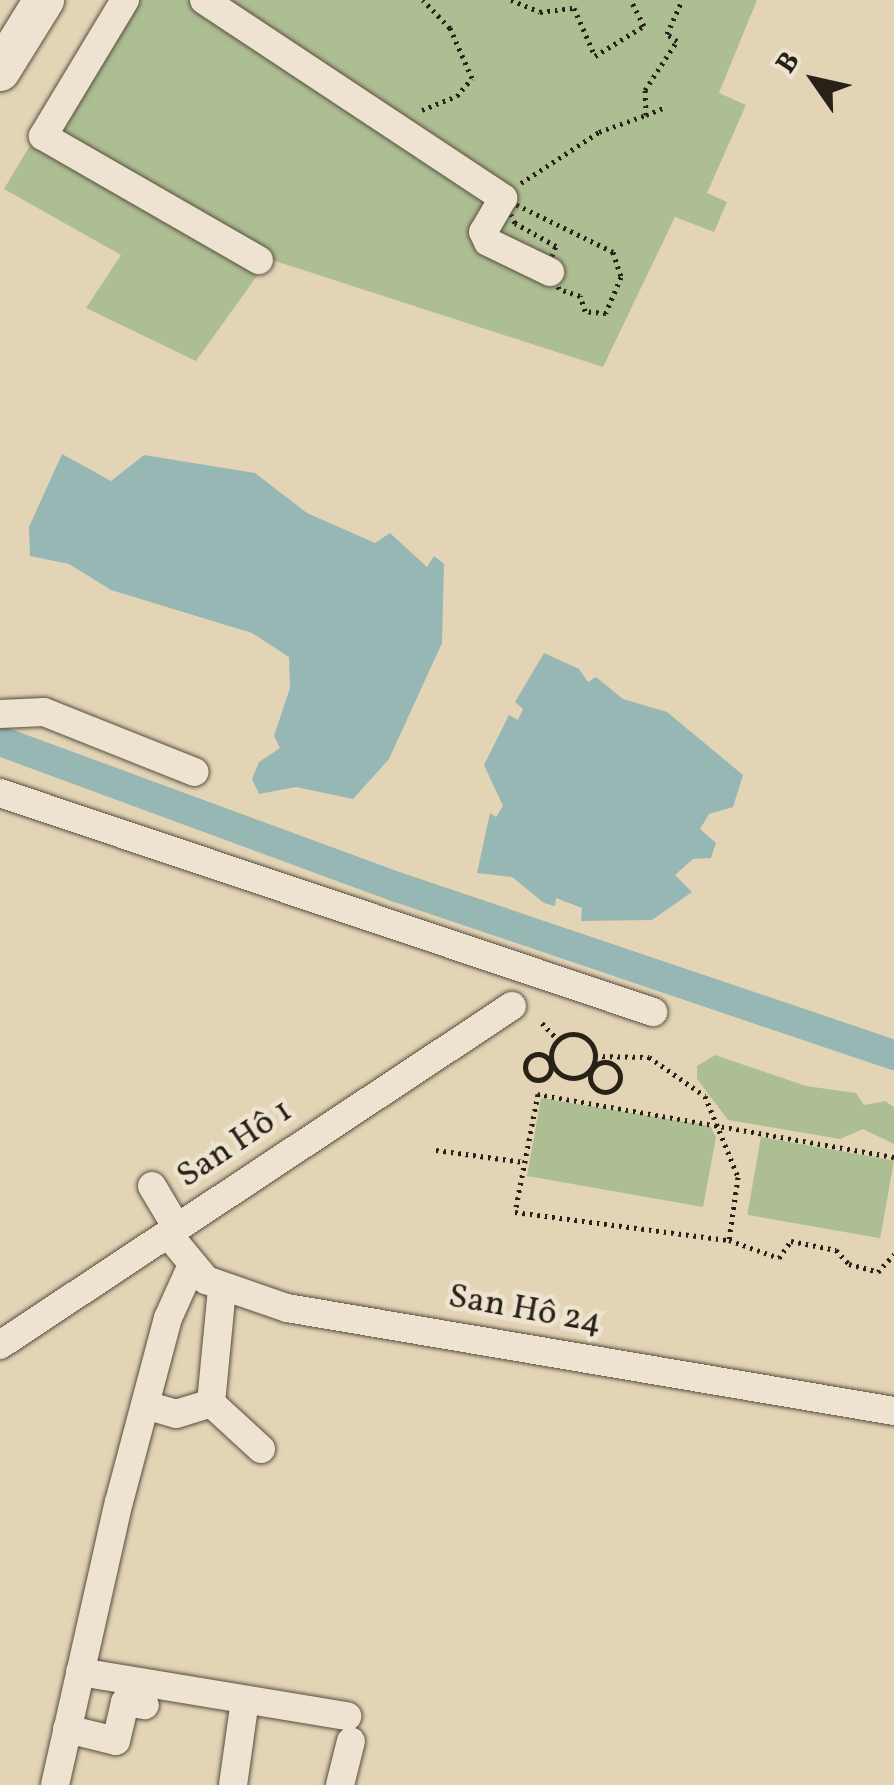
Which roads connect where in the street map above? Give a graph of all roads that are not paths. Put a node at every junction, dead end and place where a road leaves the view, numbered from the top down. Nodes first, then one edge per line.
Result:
1 (44, 0) edge
2 (125, 0) edge
3 (204, 0) edge
4 (0, 72) edge
5 (259, 260) dead end
6 (550, 272) dead end
7 (0, 714) edge
8 (194, 772) dead end
9 (0, 792) edge
10 (512, 1006) dead end
11 (653, 1012) dead end
12 (152, 1186) dead end
13 (172, 1231) junction
14 (191, 1267) junction
15 (222, 1288) junction
16 (0, 1345) edge
17 (210, 1403) junction
18 (145, 1405) junction
19 (894, 1410) edge
20 (261, 1449) dead end
21 (80, 1672) junction
22 (246, 1700) junction
23 (145, 1705) dead end
24 (68, 1729) junction
25 (55, 1785) edge
26 (232, 1785) edge
27 (340, 1785) edge

1 - 4 main road
2 - 5 street
3 - 6 street
7 - 8 street
9 - 11 street
10 - 13 street, San Hô 1
12 - 13 street, San Hô 24
13 - 14 street, San Hô 24
13 - 16 street, San Hô 1
14 - 15 street, San Hô 24
14 - 18 street
15 - 17 street
15 - 19 street, San Hô 24
17 - 18 street
17 - 20 street
18 - 21 street
21 - 22 street
21 - 24 street
22 - 26 street
22 - 27 street
23 - 24 street
24 - 25 street

